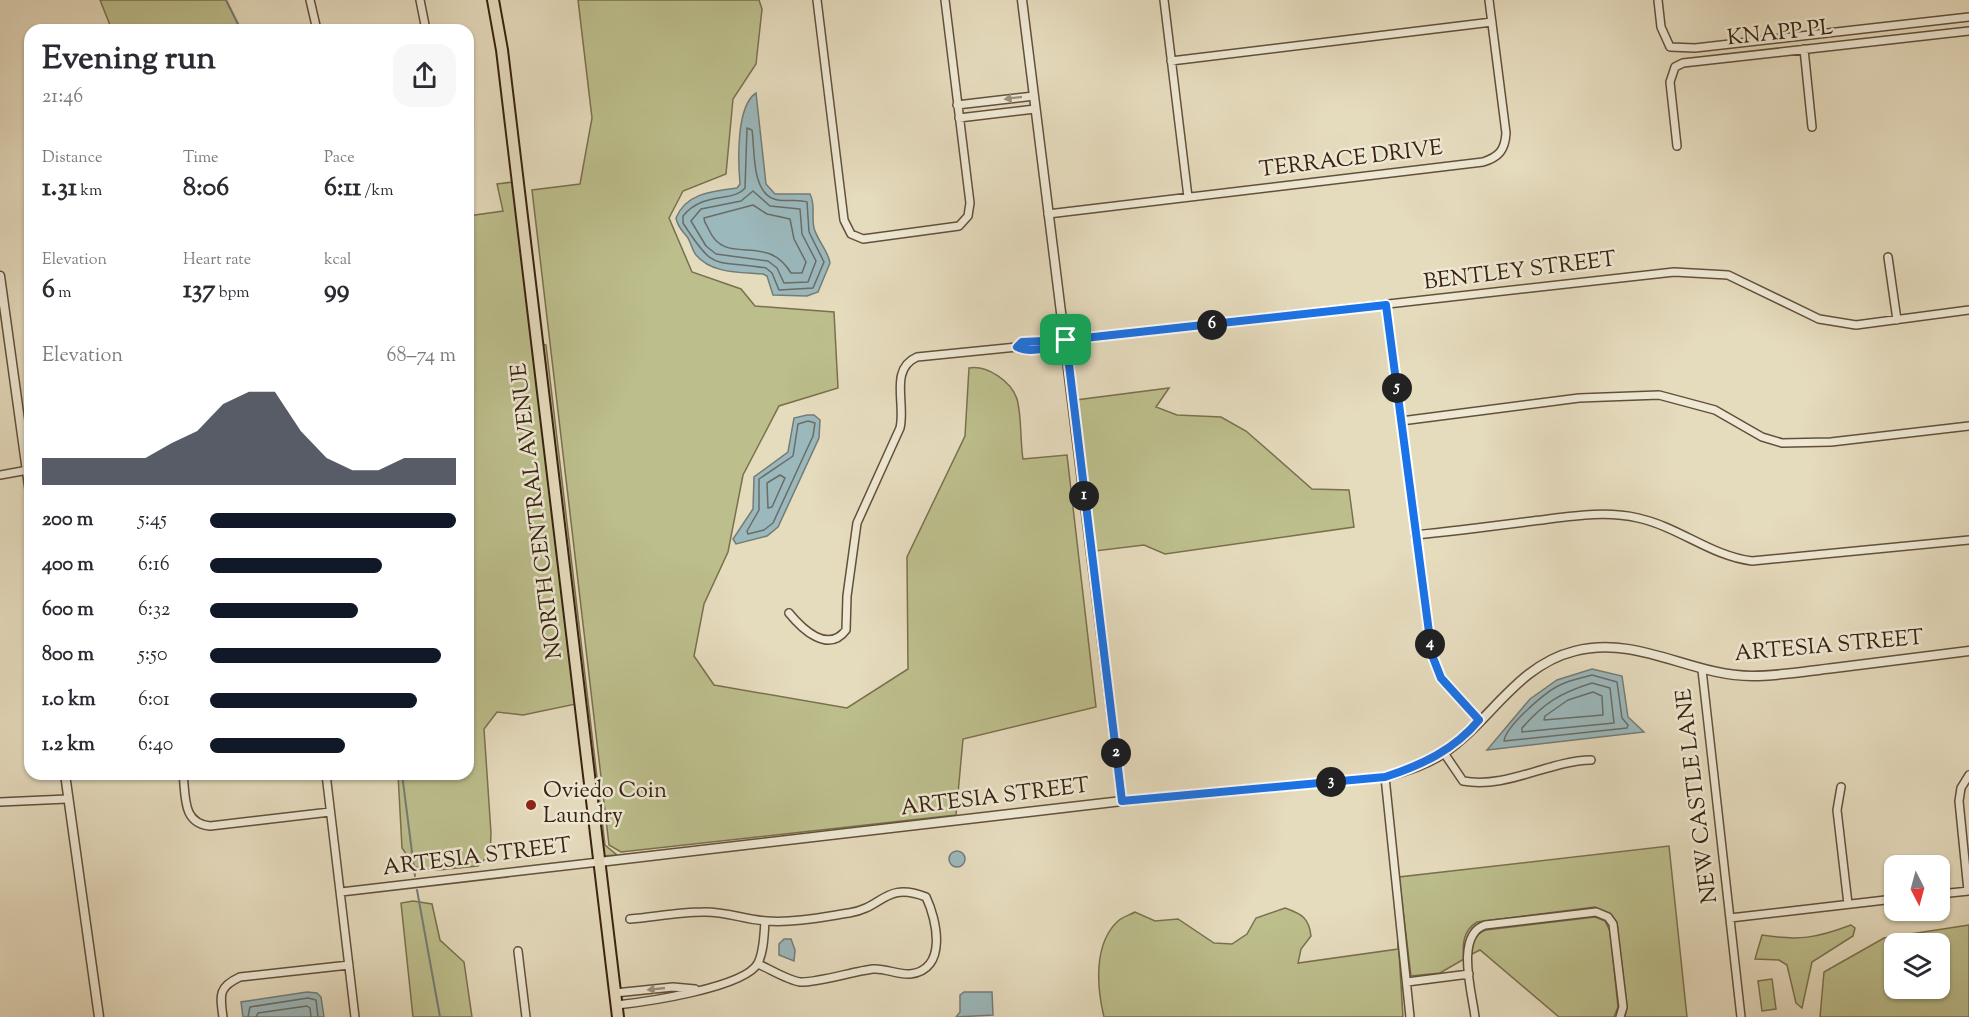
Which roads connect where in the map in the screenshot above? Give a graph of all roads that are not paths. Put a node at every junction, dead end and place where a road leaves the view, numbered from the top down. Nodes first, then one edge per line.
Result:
1 (310, 0) edge
2 (420, 0) edge
3 (493, 0) edge
4 (817, 0) edge
5 (945, 0) edge
6 (1022, 0) edge
7 (1164, 0) edge
8 (1489, 0) edge
9 (1658, 0) edge
10 (1969, 17) edge
11 (1492, 22) junction
12 (316, 24) edge
13 (425, 24) edge
14 (1969, 31) edge
15 (1804, 49) junction
16 (1171, 61) junction
17 (1034, 96) junction
18 (992, 101) junction
19 (957, 105) junction
20 (1035, 109) junction
21 (994, 114) junction
22 (959, 118) junction
23 (1812, 127) dead end
24 (1677, 146) dead end
25 (1188, 197) junction
26 (1048, 214) junction
27 (1888, 257) dead end
28 (0, 276) edge
29 (1386, 305) junction
30 (1969, 310) edge
31 (1897, 320) junction
32 (1066, 340) junction
33 (1401, 421) junction
34 (1969, 426) edge
35 (24, 442) edge
36 (24, 471) edge
37 (0, 474) edge
38 (1416, 535) junction
39 (1969, 540) edge
40 (789, 613) dead end
41 (1969, 651) edge
42 (1702, 670) junction
43 (1479, 720) junction
44 (1444, 753) junction
45 (1591, 760) dead end
46 (1969, 775) edge
47 (1385, 777) junction
48 (66, 780) edge
49 (184, 780) edge
50 (327, 780) edge
51 (1841, 787) dead end
52 (68, 799) junction
53 (1122, 801) junction
54 (0, 802) edge
55 (330, 812) junction
56 (599, 862) junction
57 (1969, 891) edge
58 (341, 892) junction
59 (1950, 893) edge
60 (1884, 900) edge
61 (1848, 904) junction
62 (1730, 918) junction
63 (630, 919) dead end
64 (765, 921) junction
65 (518, 951) dead end
66 (758, 964) junction
67 (350, 965) junction
68 (1469, 974) junction
69 (1407, 981) junction
70 (697, 989) junction
71 (615, 993) junction
72 (617, 1005) junction
73 (99, 1017) edge
74 (223, 1017) edge
75 (356, 1017) edge
76 (526, 1017) edge
77 (618, 1017) edge
78 (1410, 1017) edge
79 (1475, 1017) edge
80 (1620, 1017) edge
81 (1742, 1017) edge

1 - 12 street
2 - 13 street
3 - 56 main road, NORTH CENTRAL AVENUE
4 - 22 street
5 - 19 street
6 - 17 street
7 - 16 street
8 - 11 street, TERRACE DRIVE
9 - 10 street
11 - 16 street
11 - 25 street, TERRACE DRIVE
14 - 15 street, KNAPP PL
15 - 23 street
15 - 24 street, KNAPP PL
16 - 25 street
17 -> 18 street
17 - 20 street
18 - 19 street
18 - 21 street
19 - 22 street
20 - 21 street
20 - 26 street
21 - 22 street
25 - 26 street, TERRACE DRIVE
26 - 32 street
27 - 31 street
28 - 35 street
29 - 31 street, BENTLEY STREET
29 - 32 street, BENTLEY STREET
29 - 33 street
30 - 31 street, BENTLEY STREET
32 - 40 street, BENTLEY STREET
32 - 53 street
33 - 34 street
33 - 38 street
36 - 37 street
38 - 39 street
38 - 43 street
41 - 42 street, ARTESIA STREET
42 - 43 street, ARTESIA STREET
42 - 62 street, NEW CASTLE LANE
43 - 44 street, ARTESIA STREET
44 - 45 street
44 - 47 street, ARTESIA STREET
46 - 57 street
47 - 53 street, ARTESIA STREET
47 - 69 street
48 - 52 street
49 - 55 street
50 - 55 street
51 - 61 street
52 - 54 street
52 - 73 street
53 - 56 street, ARTESIA STREET
55 - 58 street
56 - 58 street, ARTESIA STREET
56 - 71 main road, NORTH CENTRAL AVENUE
57 - 59 street
58 - 67 street
60 - 61 street
61 - 62 street
62 - 81 street, NEW CASTLE LANE
63 - 64 street
64 - 66 street
64 - 66 street
65 - 76 street
66 - 70 street
67 - 74 street
67 - 75 street
68 - 69 street
68 - 79 street
68 - 80 street
69 - 78 street
70 -> 71 street
70 - 72 street
71 - 72 main road, NORTH CENTRAL AVENUE
72 - 77 main road, NORTH CENTRAL AVENUE

